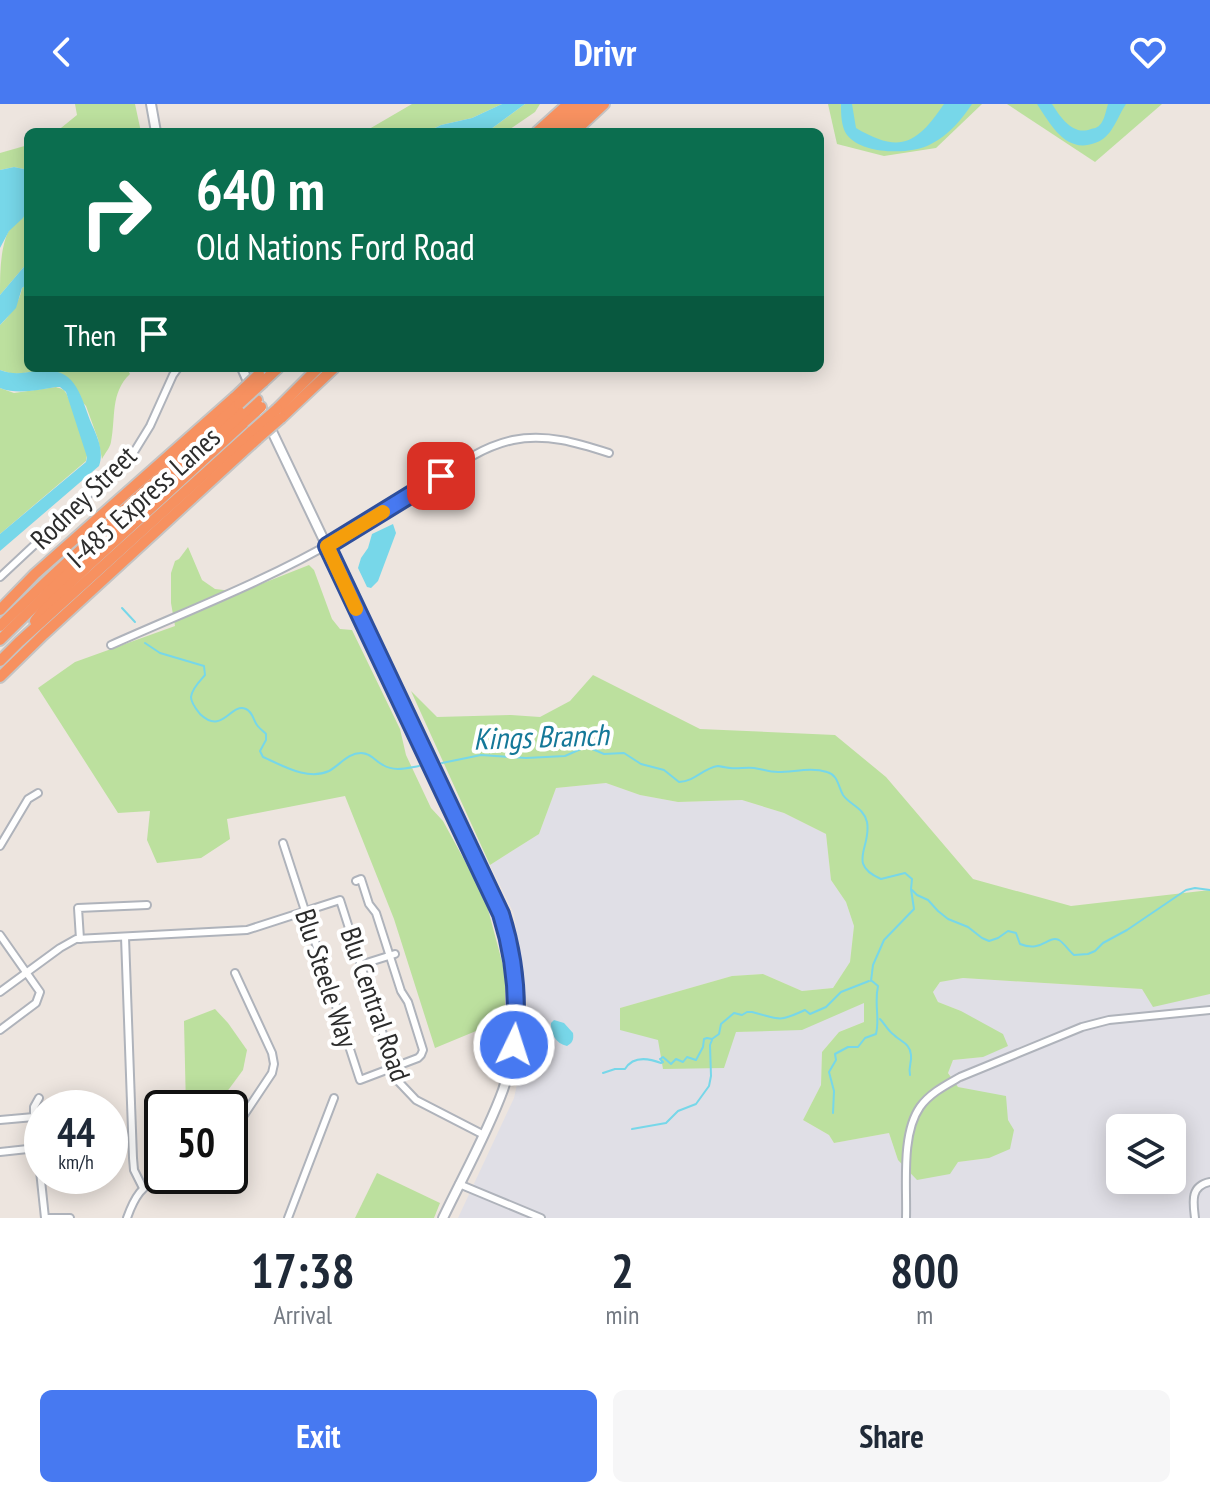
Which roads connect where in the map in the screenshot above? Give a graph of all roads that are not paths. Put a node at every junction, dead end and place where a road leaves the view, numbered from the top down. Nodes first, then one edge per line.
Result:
1 (151, 104) edge
2 (568, 104) edge
3 (580, 104) edge
4 (592, 104) edge
5 (604, 104) edge
6 (155, 128) edge
7 (541, 128) edge
8 (553, 128) edge
9 (565, 128) edge
10 (578, 128) edge
11 (175, 372) edge
12 (244, 372) edge
13 (315, 372) edge
14 (329, 372) edge
15 (263, 375) edge
16 (237, 400) junction
17 (259, 404) junction
18 (279, 413) junction
19 (255, 435) junction
20 (609, 453) dead end
21 (327, 546) junction
22 (35, 574) junction
23 (0, 577) edge
24 (0, 610) edge
25 (12, 613) junction
26 (0, 626) edge
27 (0, 640) edge
28 (19, 642) junction
29 (111, 645) dead end
30 (0, 661) edge
31 (0, 677) edge
32 (38, 793) dead end
33 (283, 843) dead end
34 (0, 846) edge
35 (356, 881) dead end
36 (147, 905) dead end
37 (305, 912) junction
38 (0, 935) edge
39 (125, 937) junction
40 (80, 939) junction
41 (392, 955) junction
42 (360, 965) junction
43 (27, 972) junction
44 (235, 973) dead end
45 (0, 992) edge
46 (1210, 1010) edge
47 (0, 1030) edge
48 (393, 1067) junction
49 (334, 1098) dead end
50 (248, 1109) edge
51 (24, 1118) edge
52 (0, 1120) edge
53 (484, 1135) junction
54 (24, 1149) edge
55 (0, 1152) edge
56 (1210, 1182) edge
57 (459, 1184) junction
58 (143, 1188) joint
59 (43, 1194) edge
60 (130, 1217) edge
61 (46, 1218) edge
62 (70, 1218) edge
63 (288, 1218) edge
64 (443, 1218) edge
65 (541, 1218) edge
66 (906, 1218) edge
67 (1195, 1218) edge

1 - 6 main road
2 - 7 highway
3 - 8 highway
4 - 9 highway
5 - 10 highway
11 - 23 street, Rodney Street
12 - 17 main road
13 - 18 highway
14 - 18 highway
15 - 16 highway, bridge
16 - 22 highway
16 - 25 highway, I-485 Express Lanes
17 - 21 main road
17 - 27 highway
17 - 28 highway
18 - 19 highway, bridge
19 - 28 highway, I-485 Express Lanes
19 - 31 highway
20 - 21 street
21 - 29 street
21 - 53 main road
22 - 24 highway
22 - 25 highway
25 - 26 highway, I-485 Express Lanes
28 - 30 highway, I-485 Express Lanes
32 - 34 street
33 - 37 street, Blu Steele Way
35 - 41 street
36 - 40 street
37 - 39 street, Blu Central Road
37 - 42 street, Blu Central Road
37 - 48 street, Blu Steele Way
38 - 43 street
39 - 40 street, Blu Central Road
39 - 58 street
40 - 43 street, Blu Central Road
41 - 42 street
41 - 48 street
42 - 48 street, Blu Central Road
43 - 45 street, Blu Central Road
43 - 47 street
44 - 50 street
46 - 66 street
48 - 53 street, Blu Central Road
49 - 63 street
51 - 52 street
53 - 57 main road
54 - 55 street
56 - 67 street
57 - 64 main road
57 - 65 street
58 - 60 street
59 - 61 street
61 - 62 street

